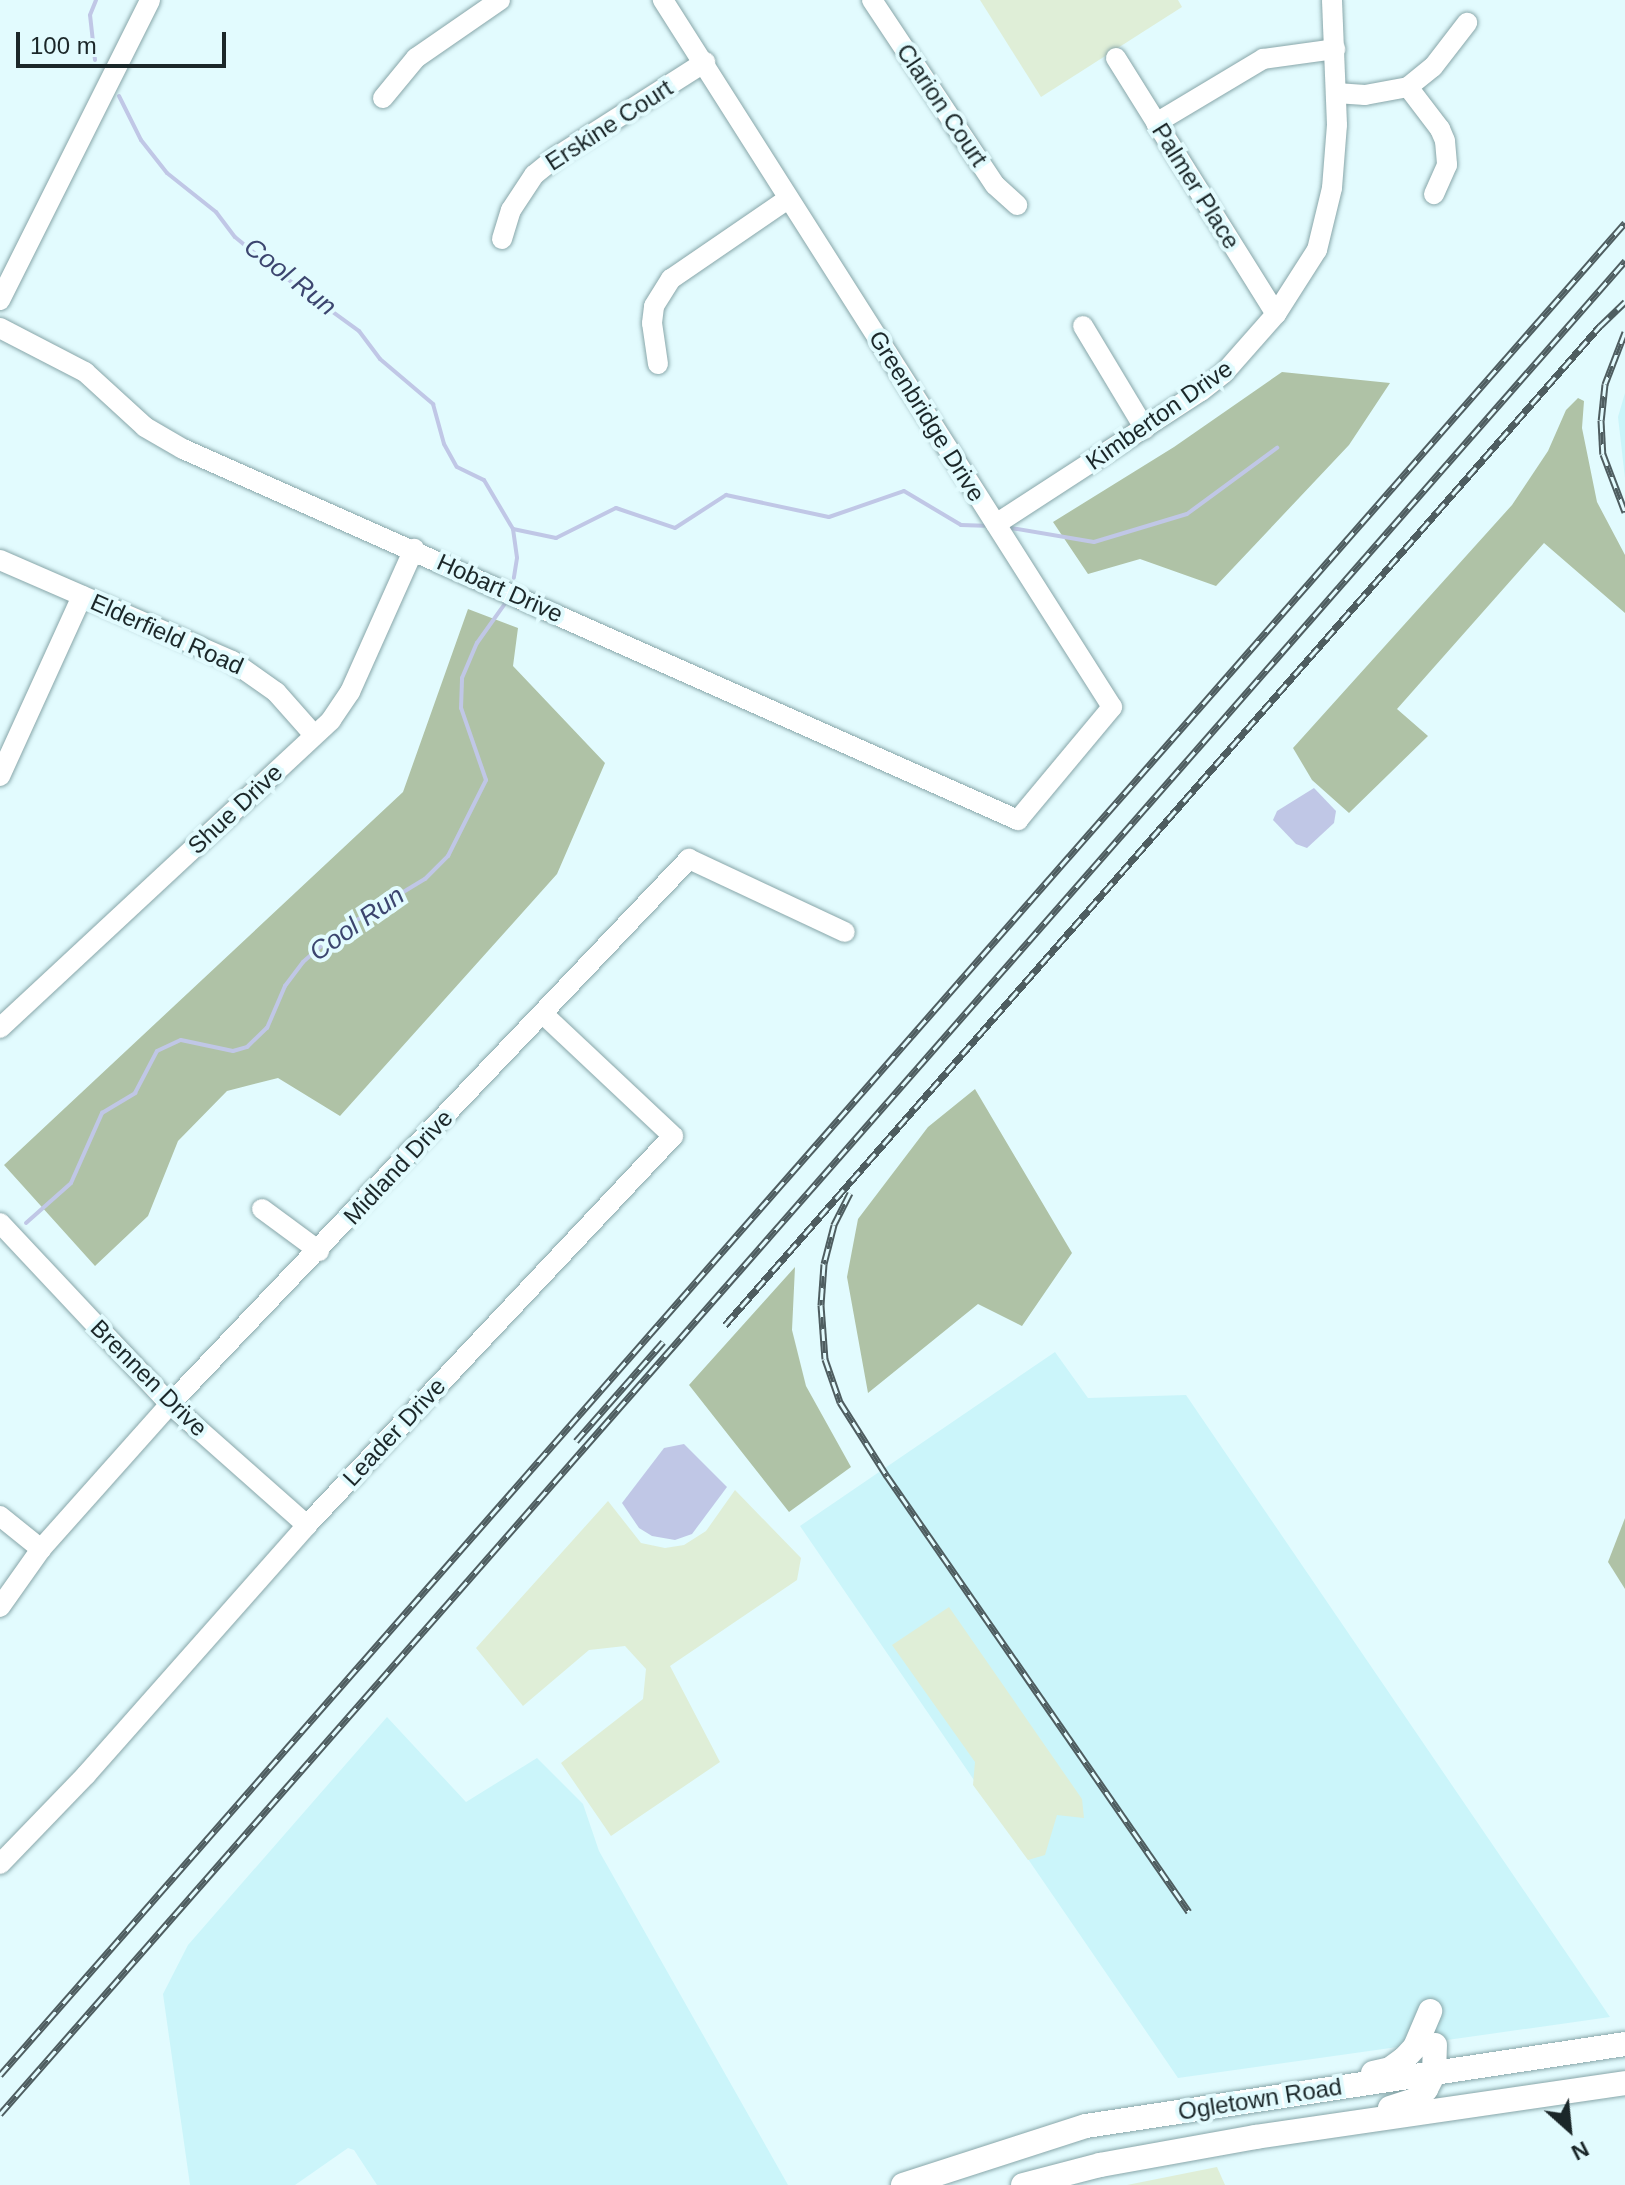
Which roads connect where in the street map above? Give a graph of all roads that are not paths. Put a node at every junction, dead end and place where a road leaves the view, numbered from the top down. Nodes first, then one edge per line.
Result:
1 (150, 0) edge
2 (500, 0) edge
3 (663, 0) edge
4 (872, 0) edge
5 (1332, 0) edge
6 (1467, 23) dead end
7 (1335, 49) junction
8 (1116, 58) dead end
9 (705, 62) junction
10 (1408, 87) junction
11 (1336, 93) junction
12 (383, 98) dead end
13 (1156, 123) junction
14 (1434, 194) dead end
15 (788, 199) junction
16 (1017, 205) dead end
17 (502, 239) dead end
18 (0, 300) edge
19 (1276, 314) junction
20 (1083, 326) dead end
21 (0, 328) edge
22 (658, 364) dead end
23 (1145, 429) junction
24 (996, 524) junction
25 (414, 549) junction
26 (0, 560) edge
27 (82, 596) junction
28 (314, 735) junction
29 (0, 776) edge
30 (1018, 820) joint
31 (845, 932) dead end
32 (543, 1014) junction
33 (0, 1028) edge
34 (262, 1209) dead end
35 (0, 1223) edge
36 (319, 1251) junction
37 (170, 1404) junction
38 (0, 1516) edge
39 (307, 1525) junction
40 (41, 1549) junction
41 (0, 1607) edge
42 (0, 1864) edge
43 (1430, 2011) dead end
44 (1625, 2044) edge
45 (1435, 2045) dead end
46 (1434, 2073) junction
47 (1625, 2083) edge
48 (1313, 2091) junction
49 (1256, 2137) junction
50 (903, 2185) edge
51 (1023, 2185) edge

1 - 18 street
2 - 12 street
3 - 9 street, Greenbridge Drive
4 - 16 street, Clarion Court
5 - 7 street, Kimberton Drive
6 - 10 street
7 - 11 street, Kimberton Drive
7 - 13 street
8 - 13 street, Palmer Place
9 - 15 street, Greenbridge Drive
9 - 17 street, Erskine Court
10 - 11 street
10 - 14 street
11 - 19 street, Kimberton Drive
13 - 19 street, Palmer Place
15 - 22 street
15 - 24 street, Greenbridge Drive
19 - 23 street, Kimberton Drive
20 - 23 street
21 - 25 street, Hobart Drive
23 - 24 street, Kimberton Drive
24 - 30 street, Greenbridge Drive
25 - 28 street, Shue Drive
25 - 30 street, Hobart Drive
26 - 27 street, Elderfield Road
27 - 28 street, Elderfield Road
27 - 29 street
28 - 33 street, Shue Drive
31 - 32 street, Midland Drive
32 - 36 street, Midland Drive
32 - 39 street, Leader Drive
34 - 36 street
35 - 37 street, Brennen Drive
36 - 37 street, Midland Drive
37 - 39 street, Brennen Drive
37 - 40 street, Midland Drive
38 - 40 street
39 - 42 street, Leader Drive
40 - 41 street, Midland Drive
43 - 48 main road
44 - 46 main road, Ogletown Road
45 - 46 main road
46 - 48 main road, Ogletown Road
46 - 49 main road
47 - 49 main road, Ogletown Road
48 - 50 main road, Ogletown Road
49 - 51 main road, Ogletown Road

